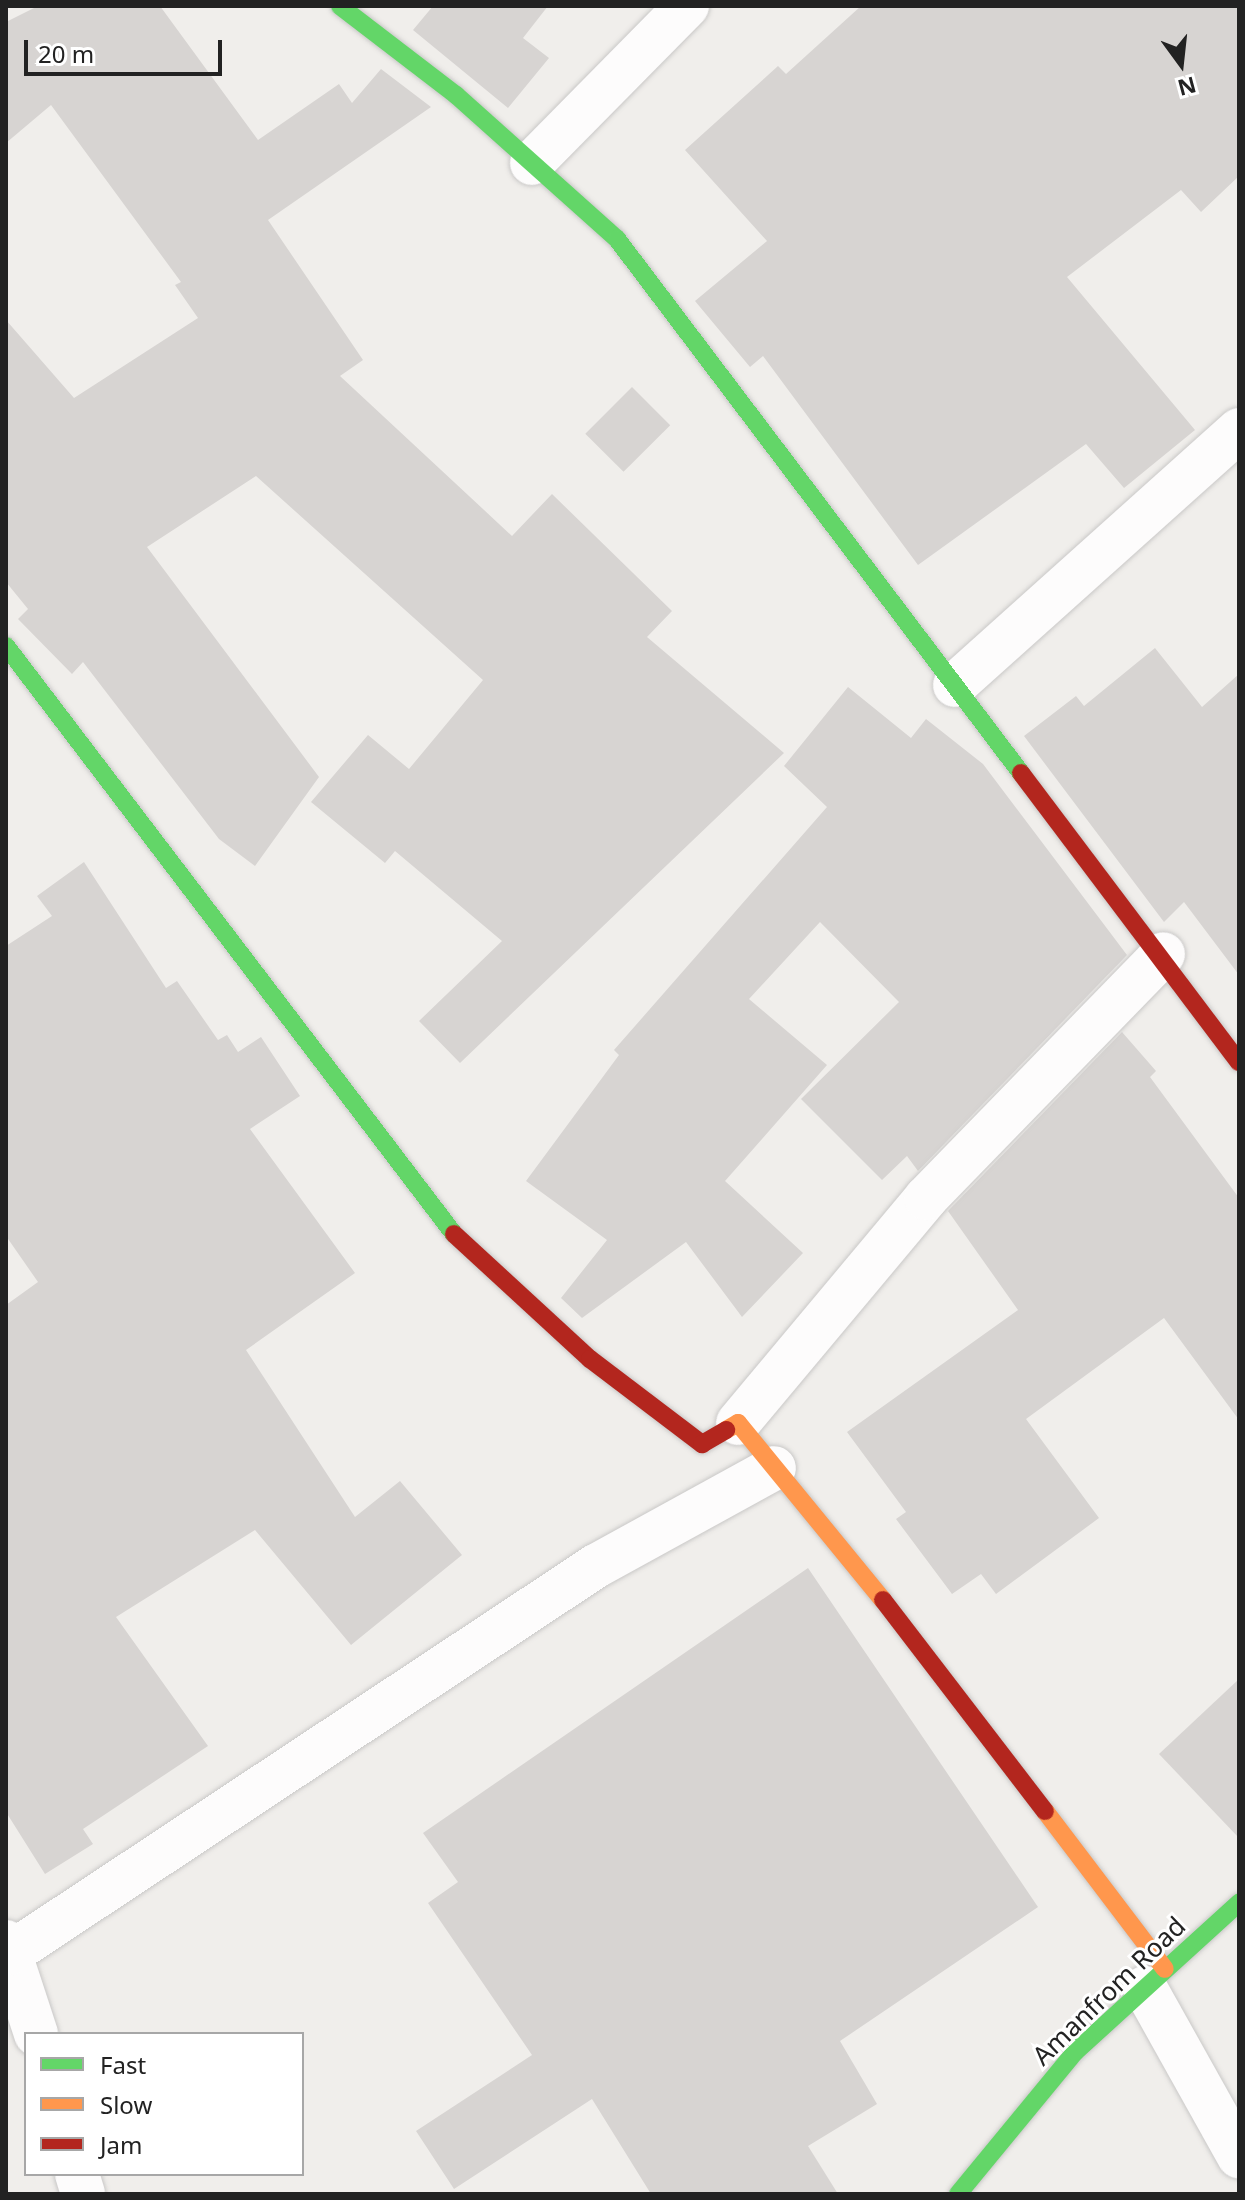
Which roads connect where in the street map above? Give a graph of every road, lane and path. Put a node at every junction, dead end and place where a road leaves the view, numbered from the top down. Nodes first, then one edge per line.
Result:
1 (340, 6) edge
2 (687, 6) edge
3 (532, 163) junction
4 (1239, 430) edge
5 (6, 646) edge
6 (955, 685) junction
7 (1163, 954) junction
8 (1239, 1062) edge
9 (738, 1423) junction
10 (774, 1468) junction
11 (1239, 1903) edge
12 (8, 1948) edge
13 (1155, 1979) junction
14 (35, 2032) edge
15 (1239, 2156) edge
16 (958, 2194) edge

1 - 3 street
2 - 3 street
3 - 6 street
4 - 6 street
5 - 9 street
6 - 7 street
7 - 8 street
7 - 9 street
9 - 10 street
10 - 12 street
10 - 13 street
11 - 13 street, Amanfrom Road
12 - 14 street
13 - 15 street
13 - 16 street, Amanfrom Road

